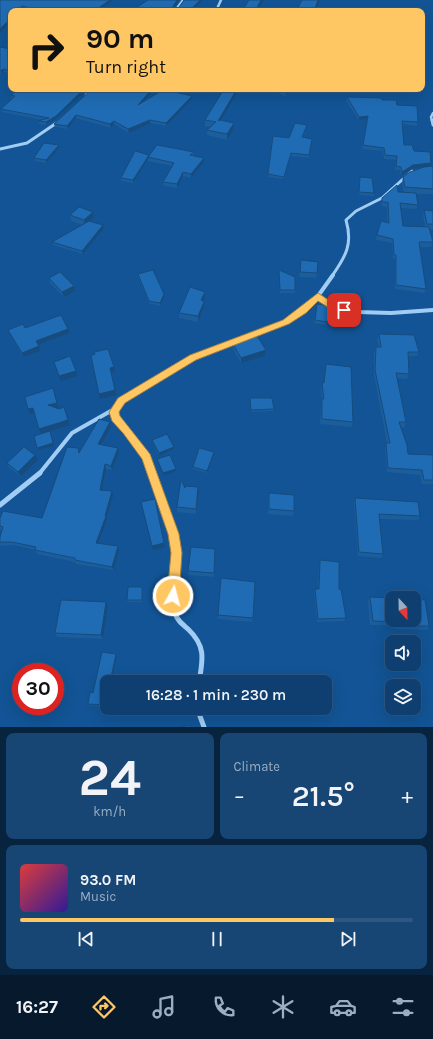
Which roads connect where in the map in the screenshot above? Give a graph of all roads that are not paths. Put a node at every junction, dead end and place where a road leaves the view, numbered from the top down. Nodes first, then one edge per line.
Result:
1 (184, 0) edge
2 (177, 8) edge
3 (89, 92) edge
4 (81, 100) edge
5 (433, 113) edge
6 (59, 121) edge
7 (433, 125) edge
8 (0, 149) edge
9 (417, 170) edge
10 (318, 296) junction
11 (433, 310) edge
12 (116, 408) junction
13 (0, 505) edge
14 (201, 675) edge
15 (200, 715) edge
16 (204, 727) edge

1 - 2 street
3 - 4 street
5 - 7 street
6 - 8 street
9 - 10 street
10 - 11 street
10 - 12 street
12 - 13 street
12 - 14 street
15 - 16 street

